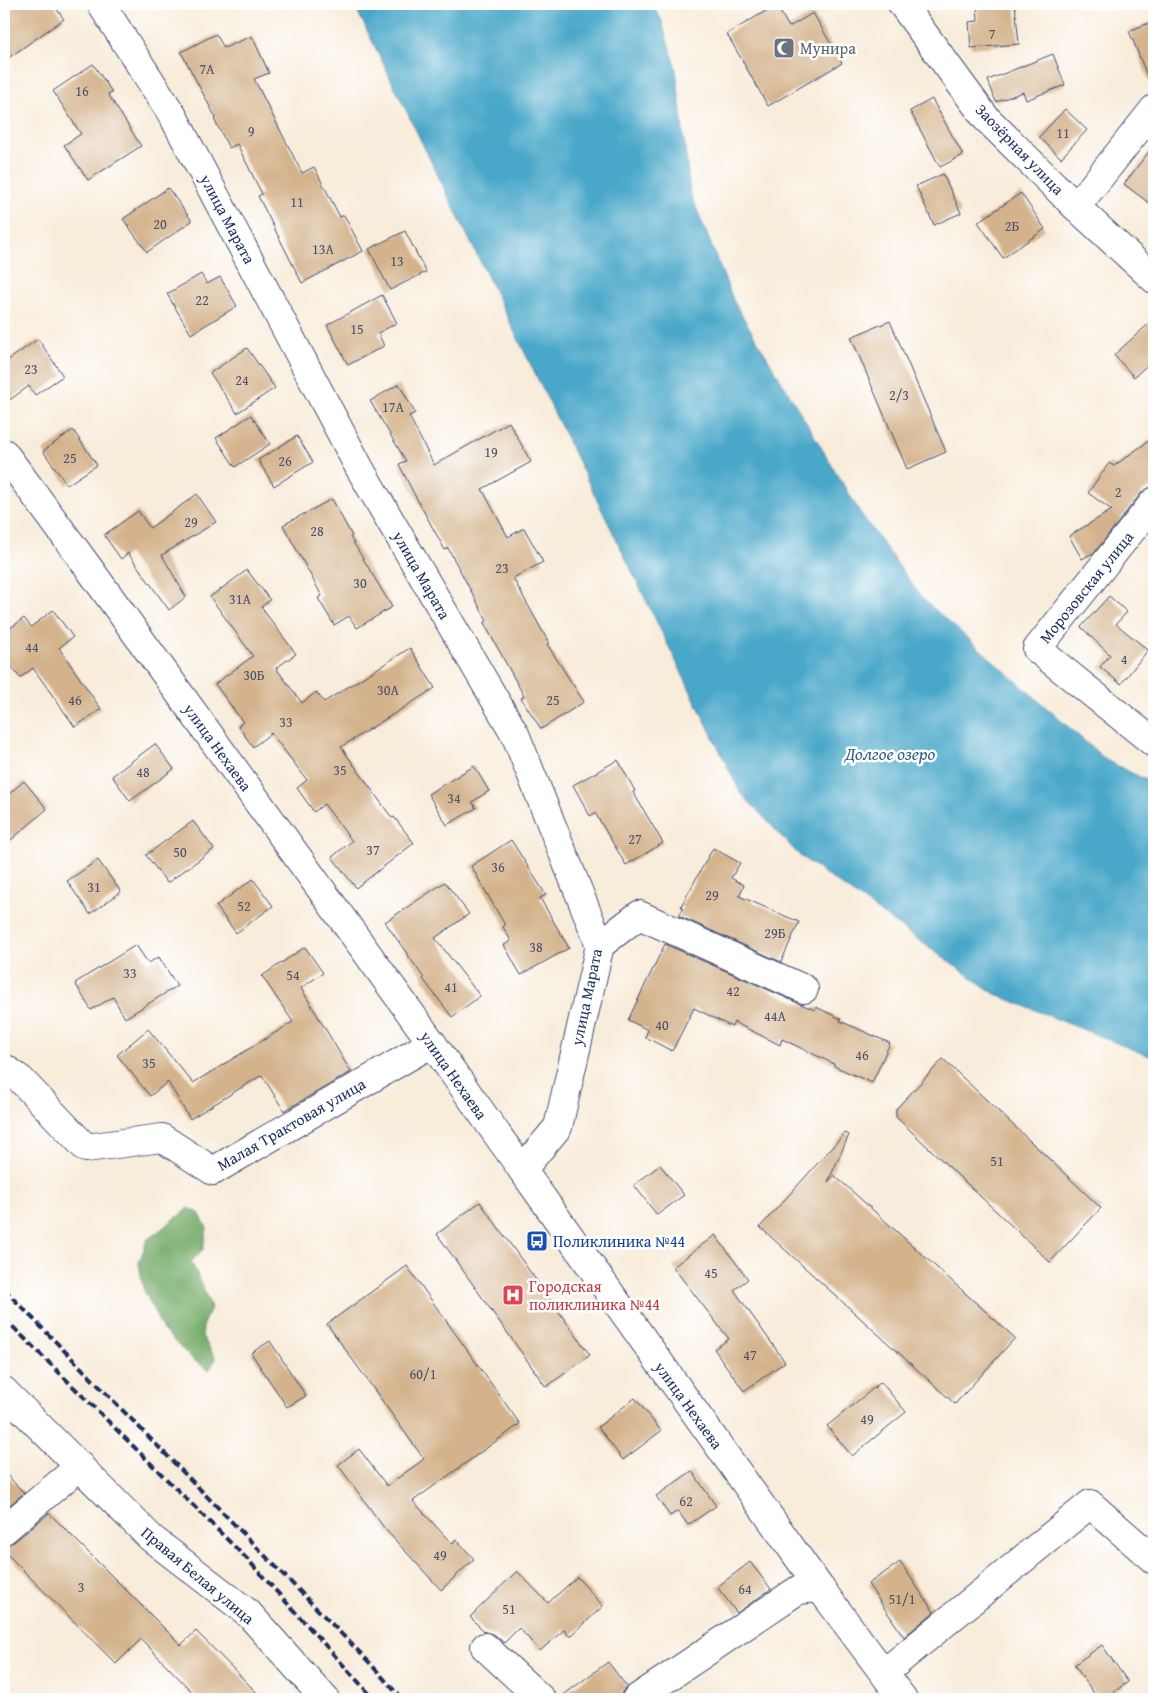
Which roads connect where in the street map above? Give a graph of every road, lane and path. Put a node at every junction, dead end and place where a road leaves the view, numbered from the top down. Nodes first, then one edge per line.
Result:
1 (101, 4) edge
2 (902, 4) edge
3 (1154, 109) edge
4 (1076, 207) junction
5 (1154, 279) edge
6 (4, 453) edge
7 (1154, 502) edge
8 (1154, 743) edge
9 (600, 945) junction
10 (804, 989) dead end
11 (432, 1043) junction
12 (4, 1068) edge
13 (522, 1170) junction
14 (4, 1391) edge
15 (80, 1466) junction
16 (4, 1530) edge
17 (1154, 1560) edge
18 (820, 1588) junction
19 (486, 1647) dead end
20 (884, 1673) junction
21 (325, 1699) edge
22 (541, 1699) edge
23 (636, 1699) edge
24 (902, 1699) edge

1 - 9 street, улица Марата
2 - 4 street, Заозёрная улица
3 - 4 street
4 - 5 street, Заозёрная улица
6 - 11 street, улица Нехаева
7 - 8 street, Морозовская улица
9 - 10 street
9 - 13 street, улица Марата
11 - 12 street, Малая Трактовая улица
11 - 13 street, улица Нехаева
13 - 18 street, улица Нехаева
14 - 15 street, Правая Белая улица
15 - 16 street
15 - 21 street, Правая Белая улица
17 - 20 street
18 - 20 street, улица Нехаева
18 - 23 street
19 - 22 street
20 - 24 street, улица Нехаева

